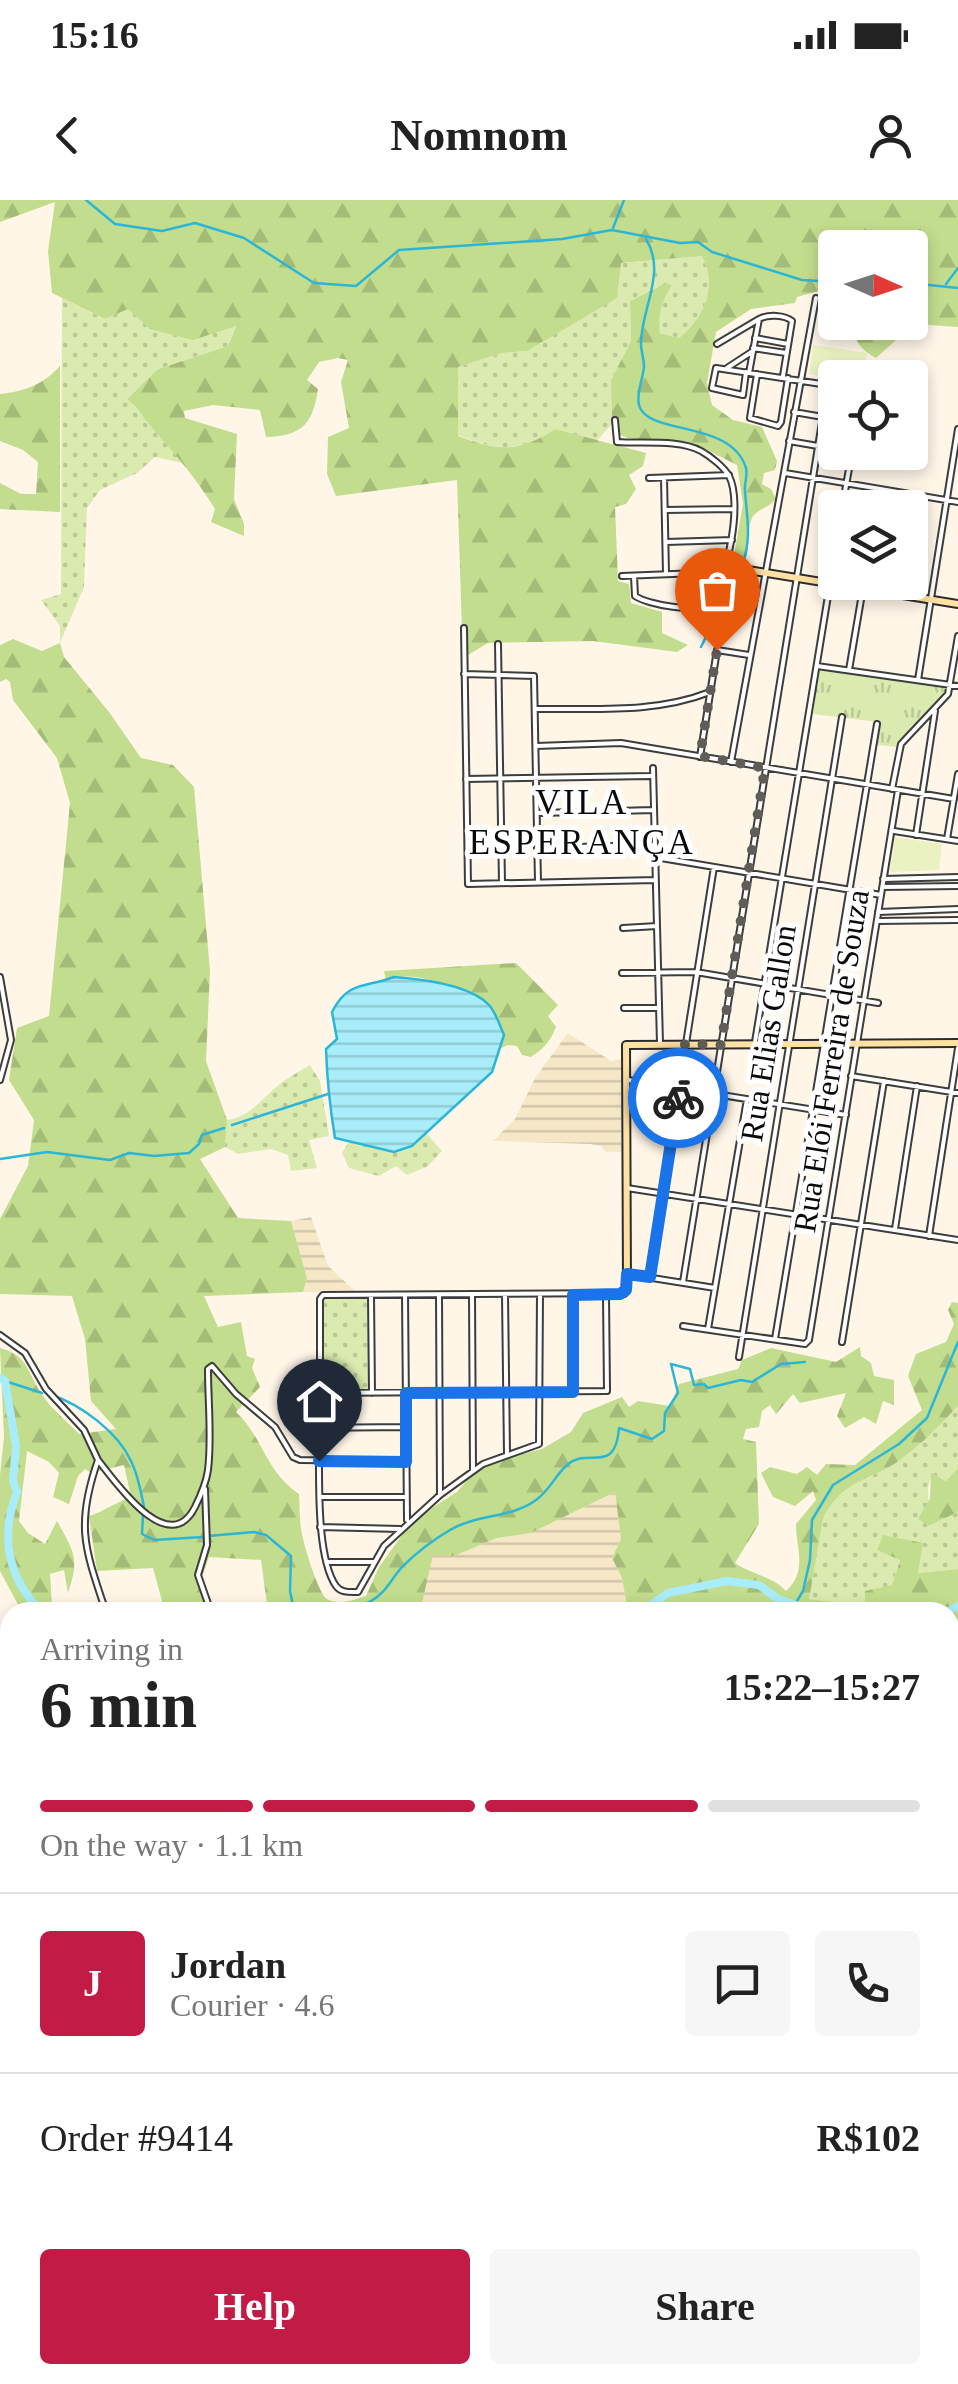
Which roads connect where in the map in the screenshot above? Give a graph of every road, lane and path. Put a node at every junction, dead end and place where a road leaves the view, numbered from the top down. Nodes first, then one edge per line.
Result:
1 (816, 298) dead end
2 (759, 318) junction
3 (756, 338) junction
4 (718, 344) dead end
5 (788, 344) junction
6 (753, 350) junction
7 (786, 353) junction
8 (724, 369) junction
9 (747, 372) junction
10 (757, 374) junction
11 (785, 378) junction
12 (800, 380) junction
13 (818, 383) edge
14 (794, 412) junction
15 (818, 416) edge
16 (615, 420) dead end
17 (958, 429) edge
18 (790, 441) junction
19 (818, 446) joint
20 (849, 470) edge
21 (783, 472) junction
22 (729, 475) junction
23 (649, 478) dead end
24 (664, 478) junction
25 (814, 478) junction
26 (846, 484) junction
27 (845, 490) edge
28 (880, 490) edge
29 (928, 497) edge
30 (945, 500) junction
31 (958, 502) edge
32 (733, 509) junction
33 (665, 510) junction
34 (732, 540) junction
35 (665, 542) junction
36 (724, 572) junction
37 (765, 572) junction
38 (666, 575) junction
39 (622, 576) dead end
40 (634, 576) junction
41 (797, 578) junction
42 (818, 581) edge
43 (827, 600) edge
44 (862, 600) edge
45 (929, 600) junction
46 (958, 604) edge
47 (464, 628) dead end
48 (958, 636) edge
49 (498, 644) dead end
50 (751, 656) junction
51 (817, 666) junction
52 (849, 670) junction
53 (464, 674) junction
54 (498, 675) junction
55 (918, 680) junction
56 (950, 685) junction
57 (958, 686) edge
58 (710, 692) junction
59 (936, 708) junction
60 (534, 709) junction
61 (842, 716) dead end
62 (877, 724) dead end
63 (536, 746) junction
64 (700, 756) junction
65 (731, 762) junction
66 (653, 768) dead end
67 (765, 768) junction
68 (799, 774) junction
69 (653, 776) junction
70 (500, 778) junction
71 (536, 778) junction
72 (958, 778) edge
73 (466, 779) junction
74 (832, 779) junction
75 (866, 785) junction
76 (895, 789) junction
77 (923, 794) junction
78 (954, 799) junction
79 (654, 810) junction
80 (955, 811) edge
81 (536, 813) junction
82 (891, 831) junction
83 (916, 834) junction
84 (947, 840) junction
85 (958, 841) edge
86 (655, 845) junction
87 (537, 848) junction
88 (655, 857) junction
89 (714, 866) junction
90 (748, 872) junction
91 (958, 877) edge
92 (782, 878) junction
93 (884, 879) junction
94 (656, 880) junction
95 (538, 882) junction
96 (502, 883) junction
97 (815, 884) junction
98 (958, 886) edge
99 (882, 887) junction
100 (848, 889) junction
101 (881, 895) junction
102 (958, 909) edge
103 (878, 912) junction
104 (958, 920) edge
105 (877, 921) junction
106 (657, 926) junction
107 (624, 928) dead end
108 (658, 972) junction
109 (696, 972) junction
110 (622, 973) dead end
111 (0, 977) edge
112 (730, 978) junction
113 (764, 984) junction
114 (798, 989) junction
115 (831, 995) junction
116 (864, 1000) junction
117 (878, 1003) dead end
118 (624, 1008) dead end
119 (659, 1008) junction
120 (660, 1044) junction
121 (685, 1044) junction
122 (856, 1044) junction
123 (721, 1045) junction
124 (789, 1045) junction
125 (823, 1045) junction
126 (958, 1045) edge
127 (754, 1046) junction
128 (957, 1059) edge
129 (851, 1076) junction
130 (626, 1079) junction
131 (0, 1080) edge
132 (884, 1081) junction
133 (917, 1086) junction
134 (680, 1088) junction
135 (954, 1092) edge
136 (713, 1093) junction
137 (747, 1098) junction
138 (780, 1104) junction
139 (812, 1109) junction
140 (846, 1114) junction
141 (626, 1188) junction
142 (662, 1194) junction
143 (696, 1199) junction
144 (730, 1205) junction
145 (762, 1210) junction
146 (796, 1216) junction
147 (828, 1221) junction
148 (861, 1225) junction
149 (895, 1230) junction
150 (929, 1236) junction
151 (958, 1240) edge
152 (627, 1274) junction
153 (650, 1277) junction
154 (683, 1282) junction
155 (715, 1288) junction
156 (624, 1293) joint
157 (540, 1294) junction
158 (405, 1295) junction
159 (439, 1295) junction
160 (472, 1295) junction
161 (505, 1295) junction
162 (573, 1295) junction
163 (606, 1295) junction
164 (371, 1296) junction
165 (682, 1326) dead end
166 (708, 1329) junction
167 (742, 1334) junction
168 (0, 1335) edge
169 (775, 1339) junction
170 (842, 1342) dead end
171 (739, 1357) dead end
172 (473, 1392) junction
173 (506, 1392) junction
174 (540, 1392) junction
175 (573, 1392) junction
176 (306, 1393) dead end
177 (320, 1393) junction
178 (406, 1393) junction
179 (439, 1393) junction
180 (372, 1394) junction
181 (288, 1408) dead end
182 (406, 1427) junction
183 (507, 1454) junction
184 (98, 1460) junction
185 (319, 1461) junction
186 (406, 1462) junction
187 (473, 1471) junction
188 (205, 1484) junction
189 (440, 1494) junction
190 (320, 1497) junction
191 (406, 1497) junction
192 (407, 1523) junction
193 (320, 1527) junction
194 (400, 1529) junction
195 (328, 1562) junction
196 (375, 1562) junction
197 (103, 1602) edge
198 (207, 1602) edge

1 - 12 street
2 - 3 street
2 - 4 street
2 - 5 street
3 - 5 street
3 - 6 street
5 - 7 street
6 - 7 street
6 - 8 street
6 - 9 street
7 - 11 street
8 - 9 street
8 - 9 street
9 - 10 street
10 - 11 street
10 - 11 street
11 - 12 street
12 - 13 street
12 - 14 street
14 - 15 street
14 - 18 street
16 - 22 street
17 - 30 street
18 - 19 street
18 - 21 street
19 - 25 street
20 - 26 street
21 - 25 street
21 - 37 street
22 - 24 street
22 - 32 street
23 - 24 street
24 - 33 street
25 - 26 street
25 - 41 street
26 - 27 street
26 - 28 street
29 - 30 street
30 - 31 street
30 - 45 street
32 - 33 street
32 - 34 street
33 - 35 street
34 - 35 street
34 - 36 street
35 - 38 street
36 - 37 street
36 - 38 street
36 - 40 street
37 - 41 street
37 - 50 street
38 - 40 street
39 - 40 street
41 - 42 street
41 - 67 street
43 - 51 street
44 - 52 street
45 - 46 street
45 - 55 street
47 - 53 street
48 - 56 street
49 - 54 street
50 - 58 street
50 - 65 street
51 - 52 street
51 - 68 street
52 - 55 street
53 - 54 street
53 - 73 street
54 - 60 street
54 - 70 street
55 - 56 street
56 - 57 street
56 - 59 street
58 - 60 street
58 - 64 street
59 - 76 street, Rua Elói Ferreira de Souza
59 - 77 street
60 - 63 street
61 - 74 street, Rua Elias Gallon
62 - 75 street
63 - 64 street
63 - 71 street
64 - 65 street
65 - 67 street
66 - 69 street
67 - 68 street
67 - 90 street
68 - 74 street
68 - 92 street
69 - 71 street
69 - 79 street
70 - 71 street
70 - 73 street
70 - 96 street
71 - 81 street
72 - 78 street
73 - 96 street
74 - 75 street
74 - 97 street, Rua Elias Gallon
75 - 76 street
75 - 100 street
76 - 77 street
76 - 82 street, Rua Elói Ferreira de Souza
77 - 78 street
77 - 83 street
78 - 80 street
79 - 81 street
79 - 86 street
80 - 84 street
81 - 87 street
82 - 83 street
82 - 93 street, Rua Elói Ferreira de Souza
83 - 84 street
84 - 85 street
86 - 87 street
86 - 88 street
87 - 95 street
88 - 89 street
88 - 94 street
89 - 90 street
89 - 109 street
90 - 92 street
90 - 112 street
91 - 93 street
92 - 97 street
92 - 113 street
93 - 99 street, Rua Elói Ferreira de Souza
94 - 95 street
94 - 106 street
95 - 96 street
97 - 100 street
97 - 114 street, Rua Elias Gallon
98 - 99 street
99 - 101 street, Rua Elói Ferreira de Souza
100 - 101 street
100 - 115 street
101 - 103 street, Rua Elói Ferreira de Souza
102 - 103 street
103 - 105 street, Rua Elói Ferreira de Souza
104 - 105 street
105 - 116 street, Rua Elói Ferreira de Souza
106 - 107 street
106 - 108 street
108 - 109 street
108 - 110 street
108 - 119 street
109 - 112 street
109 - 121 street
111 - 131 street
112 - 113 street
112 - 123 street
113 - 114 street
113 - 127 street
114 - 115 street
114 - 124 street, Rua Elias Gallon
115 - 116 street
115 - 125 street
116 - 117 street
116 - 122 street, Rua Elói Ferreira de Souza
118 - 119 street
119 - 120 street
120 - 121 street
120 - 130 street
121 - 123 street
121 - 134 street
122 - 125 street
122 - 126 street
122 - 129 street, Rua Elói Ferreira de Souza
123 - 127 street
123 - 136 street
124 - 125 street
124 - 127 street
124 - 138 street, Rua Elias Gallon
125 - 139 street
126 - 128 street
128 - 135 street
129 - 132 street
129 - 140 street, Rua Elói Ferreira de Souza
130 - 134 street
130 - 141 street
132 - 133 street
132 - 148 street
133 - 135 street
133 - 149 street
134 - 136 street
134 - 142 street
135 - 150 street
136 - 137 street
136 - 143 street
137 - 138 street
137 - 144 street
138 - 139 street
138 - 145 street, Rua Elias Gallon
139 - 140 street
139 - 146 street
140 - 147 street, Rua Elói Ferreira de Souza
141 - 142 street
141 - 152 street
142 - 143 street
142 - 153 street
143 - 144 street
143 - 154 street
144 - 145 street
144 - 155 street
145 - 146 street
145 - 167 street, Rua Elias Gallon
146 - 147 street
146 - 169 street
147 - 148 street
147 - 169 street, Rua Elói Ferreira de Souza
148 - 149 street
148 - 170 street
149 - 150 street
150 - 151 street
152 - 153 street
152 - 156 street
153 - 154 street
154 - 155 street
155 - 166 street
156 - 163 street
157 - 161 street
157 - 162 street
157 - 174 street
158 - 159 street
158 - 164 street
158 - 178 street
159 - 160 street
159 - 179 street
160 - 161 street
160 - 172 street
161 - 173 street
162 - 163 street
162 - 175 street
163 - 175 street
164 - 177 street
164 - 180 street
165 - 166 street
166 - 167 street
167 - 169 street
167 - 171 street, Rua Elias Gallon
168 - 184 street
172 - 173 street
172 - 179 street
172 - 187 street
173 - 174 street
173 - 183 street
174 - 175 street
174 - 183 street
176 - 177 street
177 - 180 street
178 - 179 street
178 - 180 street
178 - 182 street
179 - 189 street
181 - 182 street
182 - 186 street
183 - 187 street
184 - 188 street
184 - 197 street
185 - 186 street
185 - 188 street
185 - 190 street
186 - 191 street
187 - 189 street
188 - 198 street
189 - 192 street
190 - 191 street
190 - 193 street
191 - 192 street
192 - 194 street
193 - 194 street
193 - 195 street
194 - 196 street
195 - 196 street
195 - 196 street

